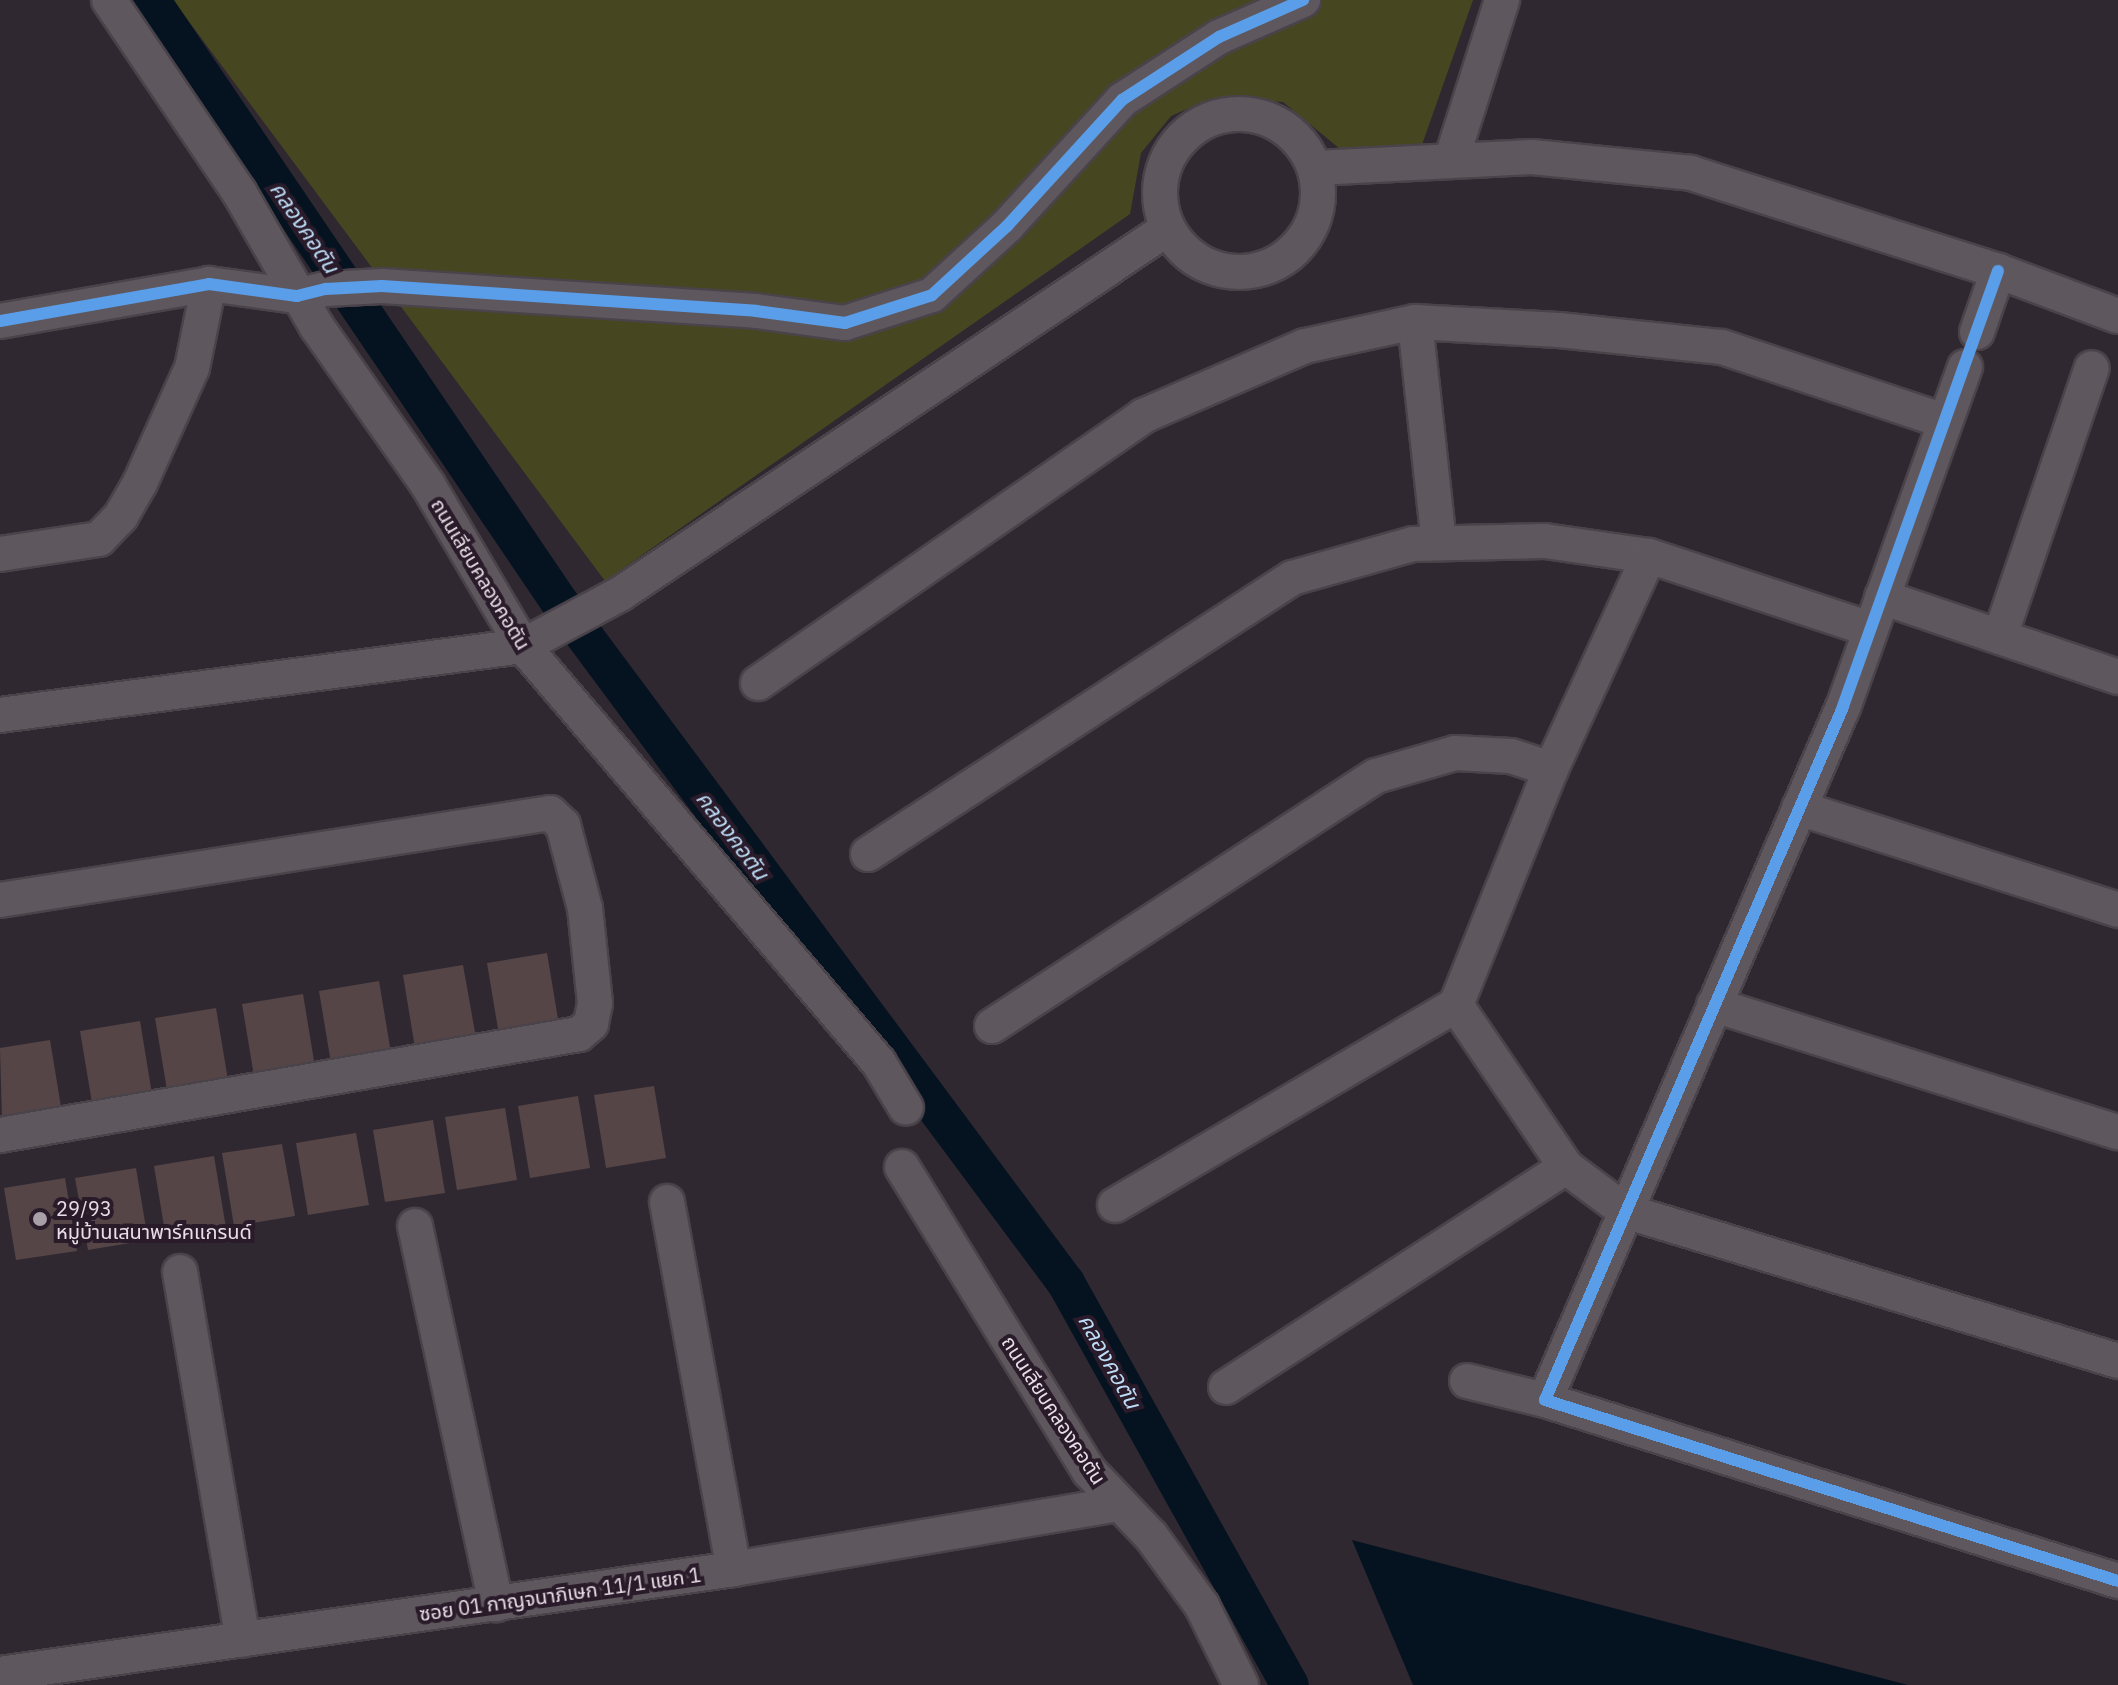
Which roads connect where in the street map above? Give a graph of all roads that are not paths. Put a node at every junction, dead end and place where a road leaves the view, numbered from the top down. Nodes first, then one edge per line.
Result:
1 (109, 0) edge
2 (1303, 0) edge
3 (1502, 0) edge
4 (1451, 161) junction
5 (1316, 168) junction
6 (1167, 229) junction
7 (1998, 271) junction
8 (209, 284) junction
9 (312, 292) junction
10 (2118, 316) edge
11 (0, 321) edge
12 (1415, 322) junction
13 (1977, 332) dead end
14 (1965, 367) dead end
15 (2092, 368) dead end
16 (1945, 421) junction
17 (1439, 543) junction
18 (0, 554) edge
19 (1649, 556) junction
20 (1876, 613) junction
21 (2000, 636) junction
22 (533, 640) junction
23 (2118, 677) edge
24 (758, 683) dead end
25 (0, 715) edge
26 (1551, 769) junction
27 (1799, 808) junction
28 (868, 854) dead end
29 (0, 900) edge
30 (2118, 910) edge
31 (1456, 1005) junction
32 (1714, 1005) junction
33 (992, 1026) dead end
34 (906, 1108) dead end
35 (2118, 1132) edge
36 (0, 1135) edge
37 (902, 1167) dead end
38 (1566, 1167) junction
39 (667, 1202) dead end
40 (1115, 1205) dead end
41 (1625, 1211) junction
42 (415, 1226) dead end
43 (180, 1272) dead end
44 (2118, 1361) edge
45 (1467, 1381) dead end
46 (1226, 1387) dead end
47 (1545, 1400) junction
48 (1117, 1504) junction
49 (734, 1569) junction
50 (2118, 1581) edge
51 (496, 1604) junction
52 (243, 1640) junction
53 (0, 1674) edge
54 (1241, 1685) edge

1 - 9 street, ถนนเลียบคลองคอตัน
2 - 9 street
3 - 4 street
4 - 5 street
4 - 7 street
5 - 6 street
5 - 6 street
6 - 22 street
7 - 10 street
7 - 13 street
8 - 9 street
8 - 11 street
8 - 18 street
9 - 22 street, ถนนเลียบคลองคอตัน
12 - 16 street
12 - 17 street
12 - 24 street
14 - 16 street
15 - 21 street
16 - 20 street
17 - 19 street
17 - 28 street
19 - 20 street
19 - 26 street
20 - 21 street
20 - 27 street
21 - 23 street
22 - 25 street
22 - 34 street, ถนนเลียบคลองคอตัน
26 - 31 street
26 - 33 street
27 - 30 street
27 - 32 street
29 - 36 street
31 - 38 street
31 - 40 street
32 - 35 street
32 - 41 street
37 - 48 street, ถนนเลียบคลองคอตัน
38 - 41 street
38 - 46 street
39 - 49 street
41 - 44 street
41 - 47 street
42 - 51 street
43 - 52 street
45 - 47 street
47 - 50 street
48 - 49 street, ซอย 01 กาญจนาภิเษก 11/1 แยก 1
48 - 54 street, ถนนเลียบคลองคอตัน
49 - 51 street, ซอย 01 กาญจนาภิเษก 11/1 แยก 1
51 - 52 street, ซอย 01 กาญจนาภิเษก 11/1 แยก 1
52 - 53 street, ซอย 01 กาญจนาภิเษก 11/1 แยก 1

